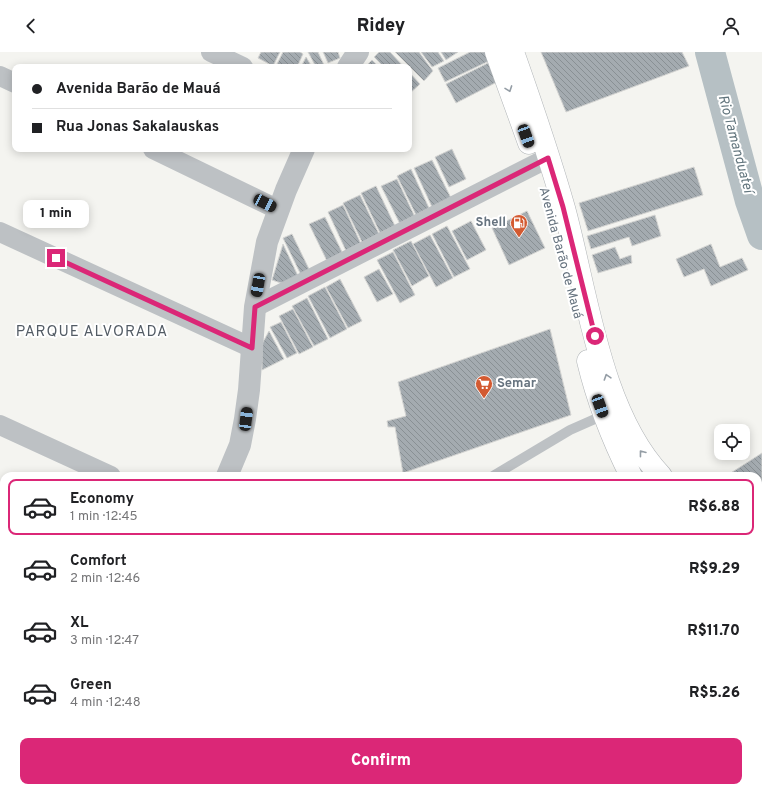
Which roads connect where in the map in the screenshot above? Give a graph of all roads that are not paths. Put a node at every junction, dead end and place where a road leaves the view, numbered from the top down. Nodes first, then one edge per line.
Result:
1 (211, 52) edge
2 (358, 52) edge
3 (496, 52) edge
4 (513, 52) edge
5 (237, 64) edge
6 (350, 64) edge
7 (0, 76) edge
8 (12, 82) edge
9 (159, 152) edge
10 (303, 152) edge
11 (542, 161) junction
12 (279, 210) junction
13 (0, 232) edge
14 (255, 307) junction
15 (252, 348) junction
16 (604, 415) junction
17 (0, 425) edge
18 (102, 472) edge
19 (229, 472) edge
20 (503, 472) edge
21 (629, 472) edge
22 (658, 472) edge

1 - 5 street
2 - 6 street
3 -> 11 main road, Avenida Barão de Mauá
4 - 11 main road, Avenida Barão de Mauá
7 - 8 street
9 - 12 street
10 - 12 street
11 - 14 street
11 - 16 main road, Avenida Barão de Mauá
22 -> 11 main road, Avenida Barão de Mauá
12 - 14 street
13 - 15 street
14 - 15 street
15 - 19 street
16 - 20 lane
16 - 21 main road, Avenida Barão de Mauá
17 - 18 street

